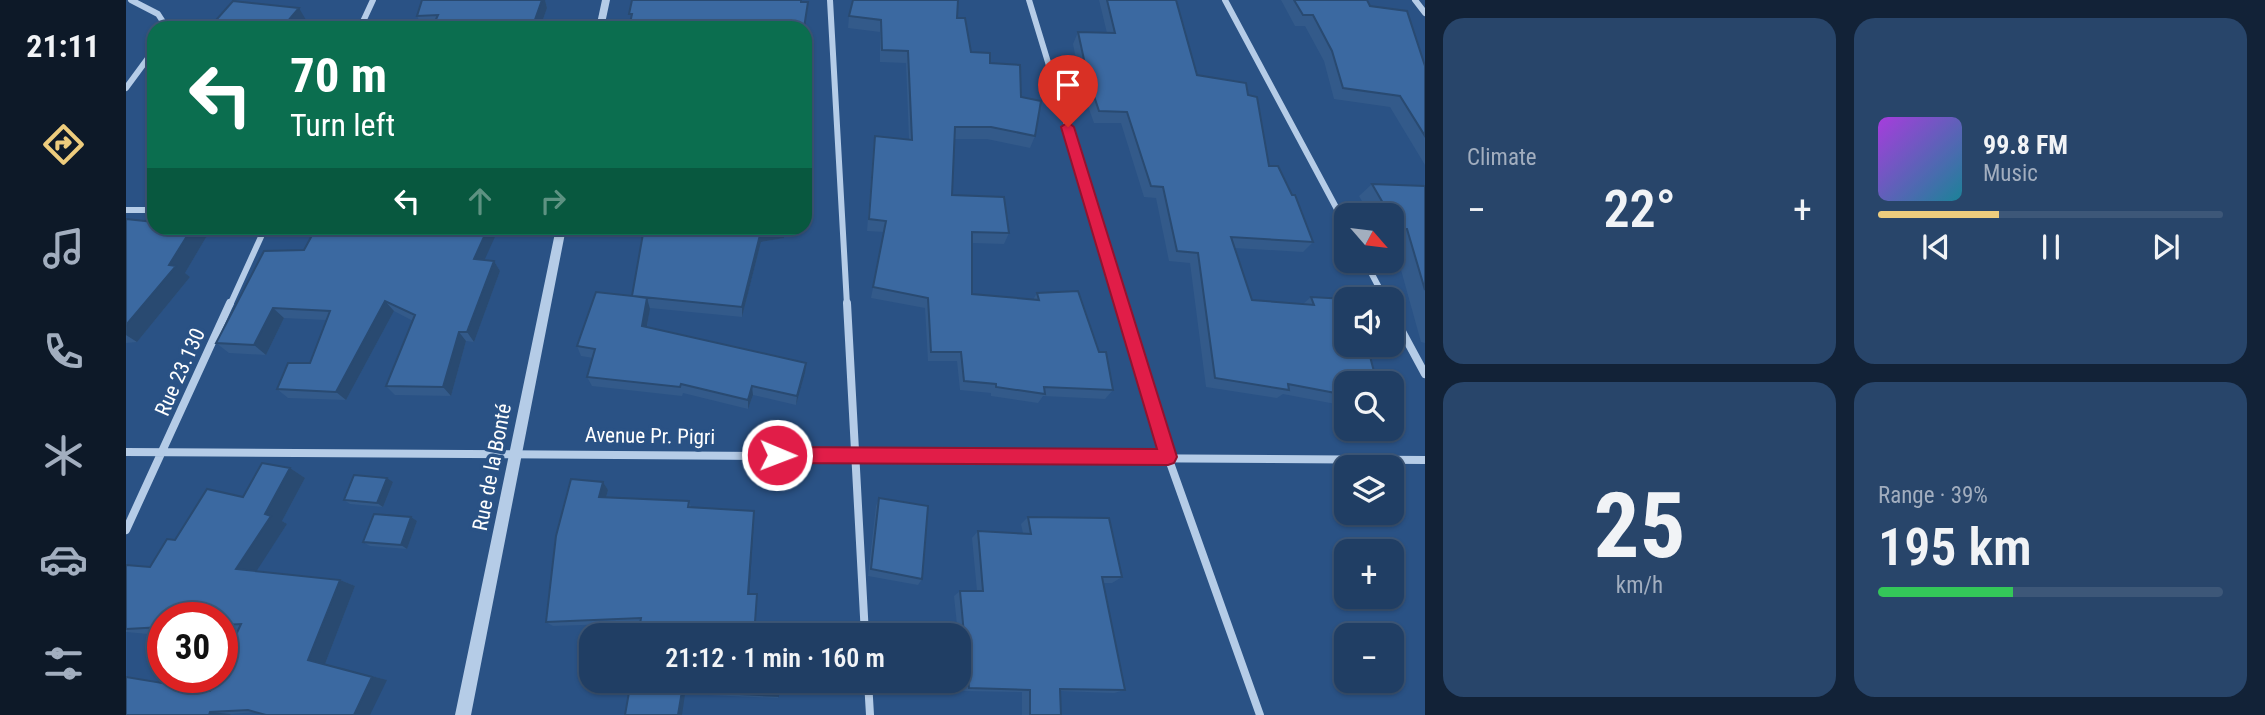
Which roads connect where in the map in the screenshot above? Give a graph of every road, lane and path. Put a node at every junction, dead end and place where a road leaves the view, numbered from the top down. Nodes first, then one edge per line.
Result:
1 (131, 0) edge
2 (373, 0) edge
3 (606, 0) edge
4 (830, 0) edge
5 (1029, 0) edge
6 (1225, 0) edge
7 (1415, 0) edge
8 (1425, 13) edge
9 (166, 21) edge
10 (363, 21) edge
11 (602, 21) edge
12 (147, 60) edge
13 (126, 88) edge
14 (1334, 204) edge
15 (126, 210) edge
16 (147, 210) edge
17 (262, 235) edge
18 (560, 235) edge
19 (1404, 335) edge
20 (1425, 374) edge
21 (126, 452) edge
22 (163, 452) junction
23 (516, 452) junction
24 (855, 456) junction
25 (1168, 457) junction
26 (1425, 460) edge
27 (126, 530) edge
28 (864, 623) edge
29 (869, 693) edge
30 (463, 715) edge
31 (870, 715) edge
32 (1260, 715) edge

1 - 9 street
2 - 10 street
3 - 11 street
4 - 24 street
5 - 25 street
6 - 14 street
7 - 8 street
12 - 13 street
15 - 16 street
17 - 22 street, Rue 23.130
18 - 23 street, Rue de la Bonté
19 - 20 street
21 - 22 street, Avenue Pr. Pigri
22 - 23 street, Avenue Pr. Pigri
22 - 27 street, Rue 23.130
23 - 24 street, Avenue Pr. Pigri
23 - 30 street, Rue de la Bonté
24 - 25 street, Avenue Pr. Pigri
24 - 28 street
25 - 26 street, Avenue Pr. Pigri
25 - 32 street
29 - 31 street

